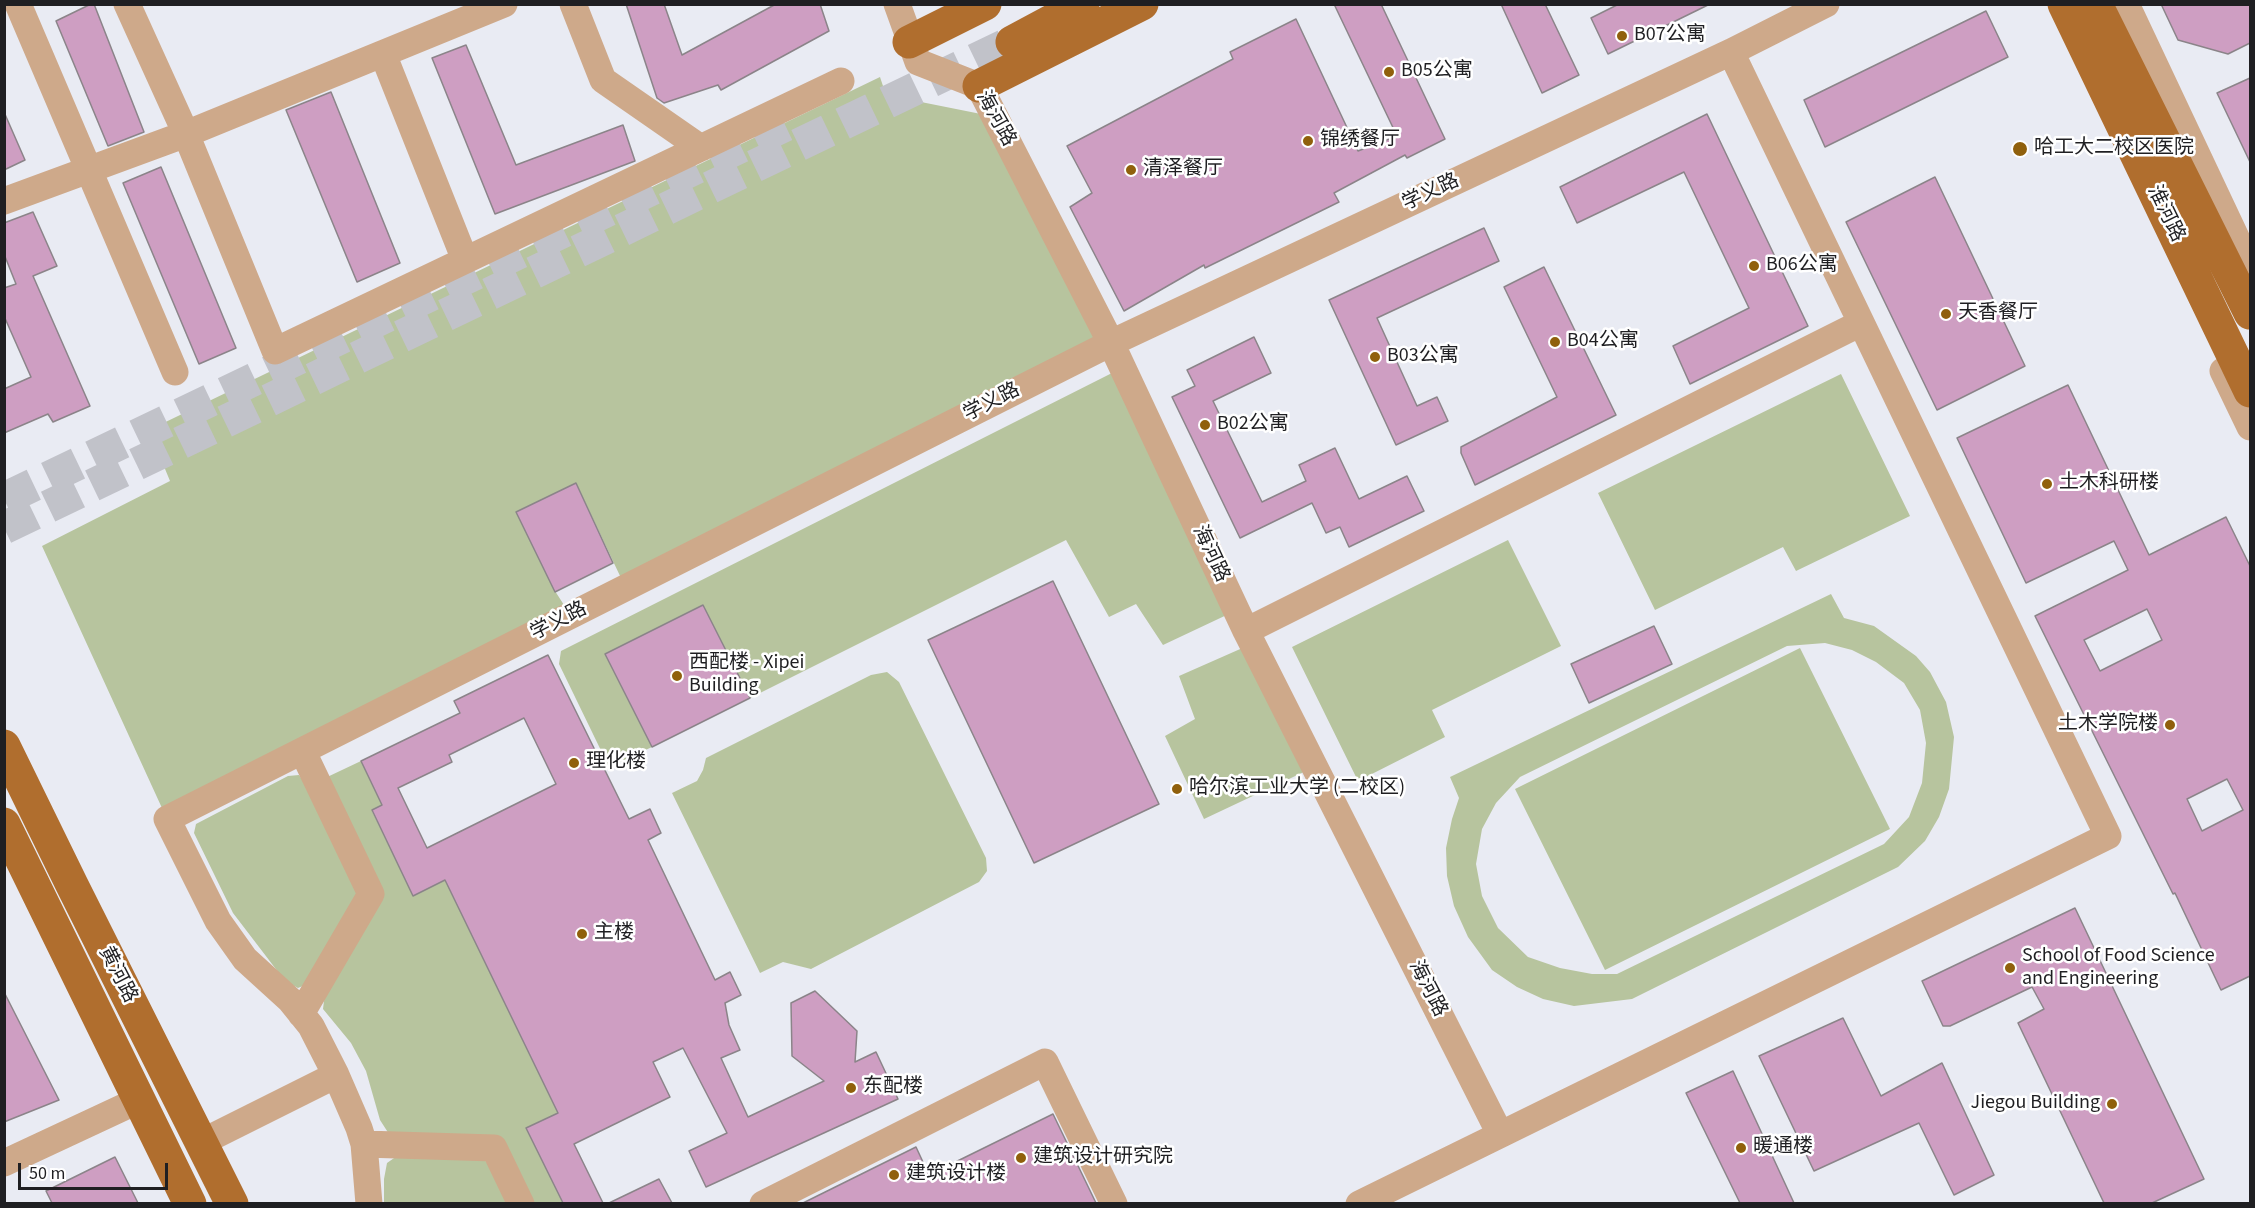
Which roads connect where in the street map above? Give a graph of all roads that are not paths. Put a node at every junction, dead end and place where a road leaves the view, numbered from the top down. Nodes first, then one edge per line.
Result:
1 (127, 4) edge
2 (504, 4) edge
3 (573, 4) edge
4 (897, 4) edge
5 (1036, 4) edge
6 (1083, 4) edge
7 (1142, 4) edge
8 (1826, 4) edge
9 (2048, 4) edge
10 (2064, 4) edge
11 (2096, 4) edge
12 (2126, 4) edge
13 (20, 8) edge
14 (999, 23) edge
15 (914, 52) junction
16 (1731, 52) junction
17 (383, 54) junction
18 (841, 81) dead end
19 (979, 86) junction
20 (186, 134) junction
21 (701, 148) junction
22 (90, 169) junction
23 (4, 201) edge
24 (465, 260) junction
25 (2250, 267) edge
26 (2250, 313) edge
27 (1861, 323) junction
28 (1111, 343) junction
29 (176, 372) dead end
30 (2250, 391) edge
31 (2250, 427) edge
32 (1246, 631) junction
33 (4, 746) edge
34 (303, 752) junction
35 (4, 824) edge
36 (301, 1014) junction
37 (336, 1075) junction
38 (139, 1100) junction
39 (1500, 1134) junction
40 (202, 1142) junction
41 (364, 1144) junction
42 (12, 1156) edge
43 (190, 1203) edge
44 (232, 1203) edge
45 (369, 1203) edge
46 (521, 1203) edge
47 (763, 1203) edge
48 (1114, 1203) edge
49 (1359, 1203) edge

1 - 20 street
2 - 17 street
3 - 21 street
4 - 15 street
5 - 14 main road
6 - 14 main road
7 - 19 main road
8 - 16 street, 学义路
9 - 31 street
10 - 30 main road, 淮河路
11 - 26 main road, 淮河路
12 - 25 street
13 - 22 street
14 - 15 main road
15 - 19 street, 海河路
16 - 27 street
16 - 28 street, 学义路
17 - 20 street
17 - 24 street
18 - 21 street
19 - 28 street, 海河路
20 - 22 street
20 - 24 street
21 - 24 street
22 - 23 street
22 - 29 street
27 - 32 street
27 - 39 street
28 - 32 street, 海河路
28 - 34 street, 学义路
32 - 39 street, 海河路
33 - 40 main road, 黄河路
34 - 36 street
34 - 36 street, 学义路
35 - 38 main road, 黄河路
36 - 37 street
37 - 40 street
37 - 41 street
38 - 42 street
38 - 43 main road, 黄河路
39 - 49 street
40 - 44 main road, 黄河路
41 - 45 street
41 - 46 street
47 - 48 street

